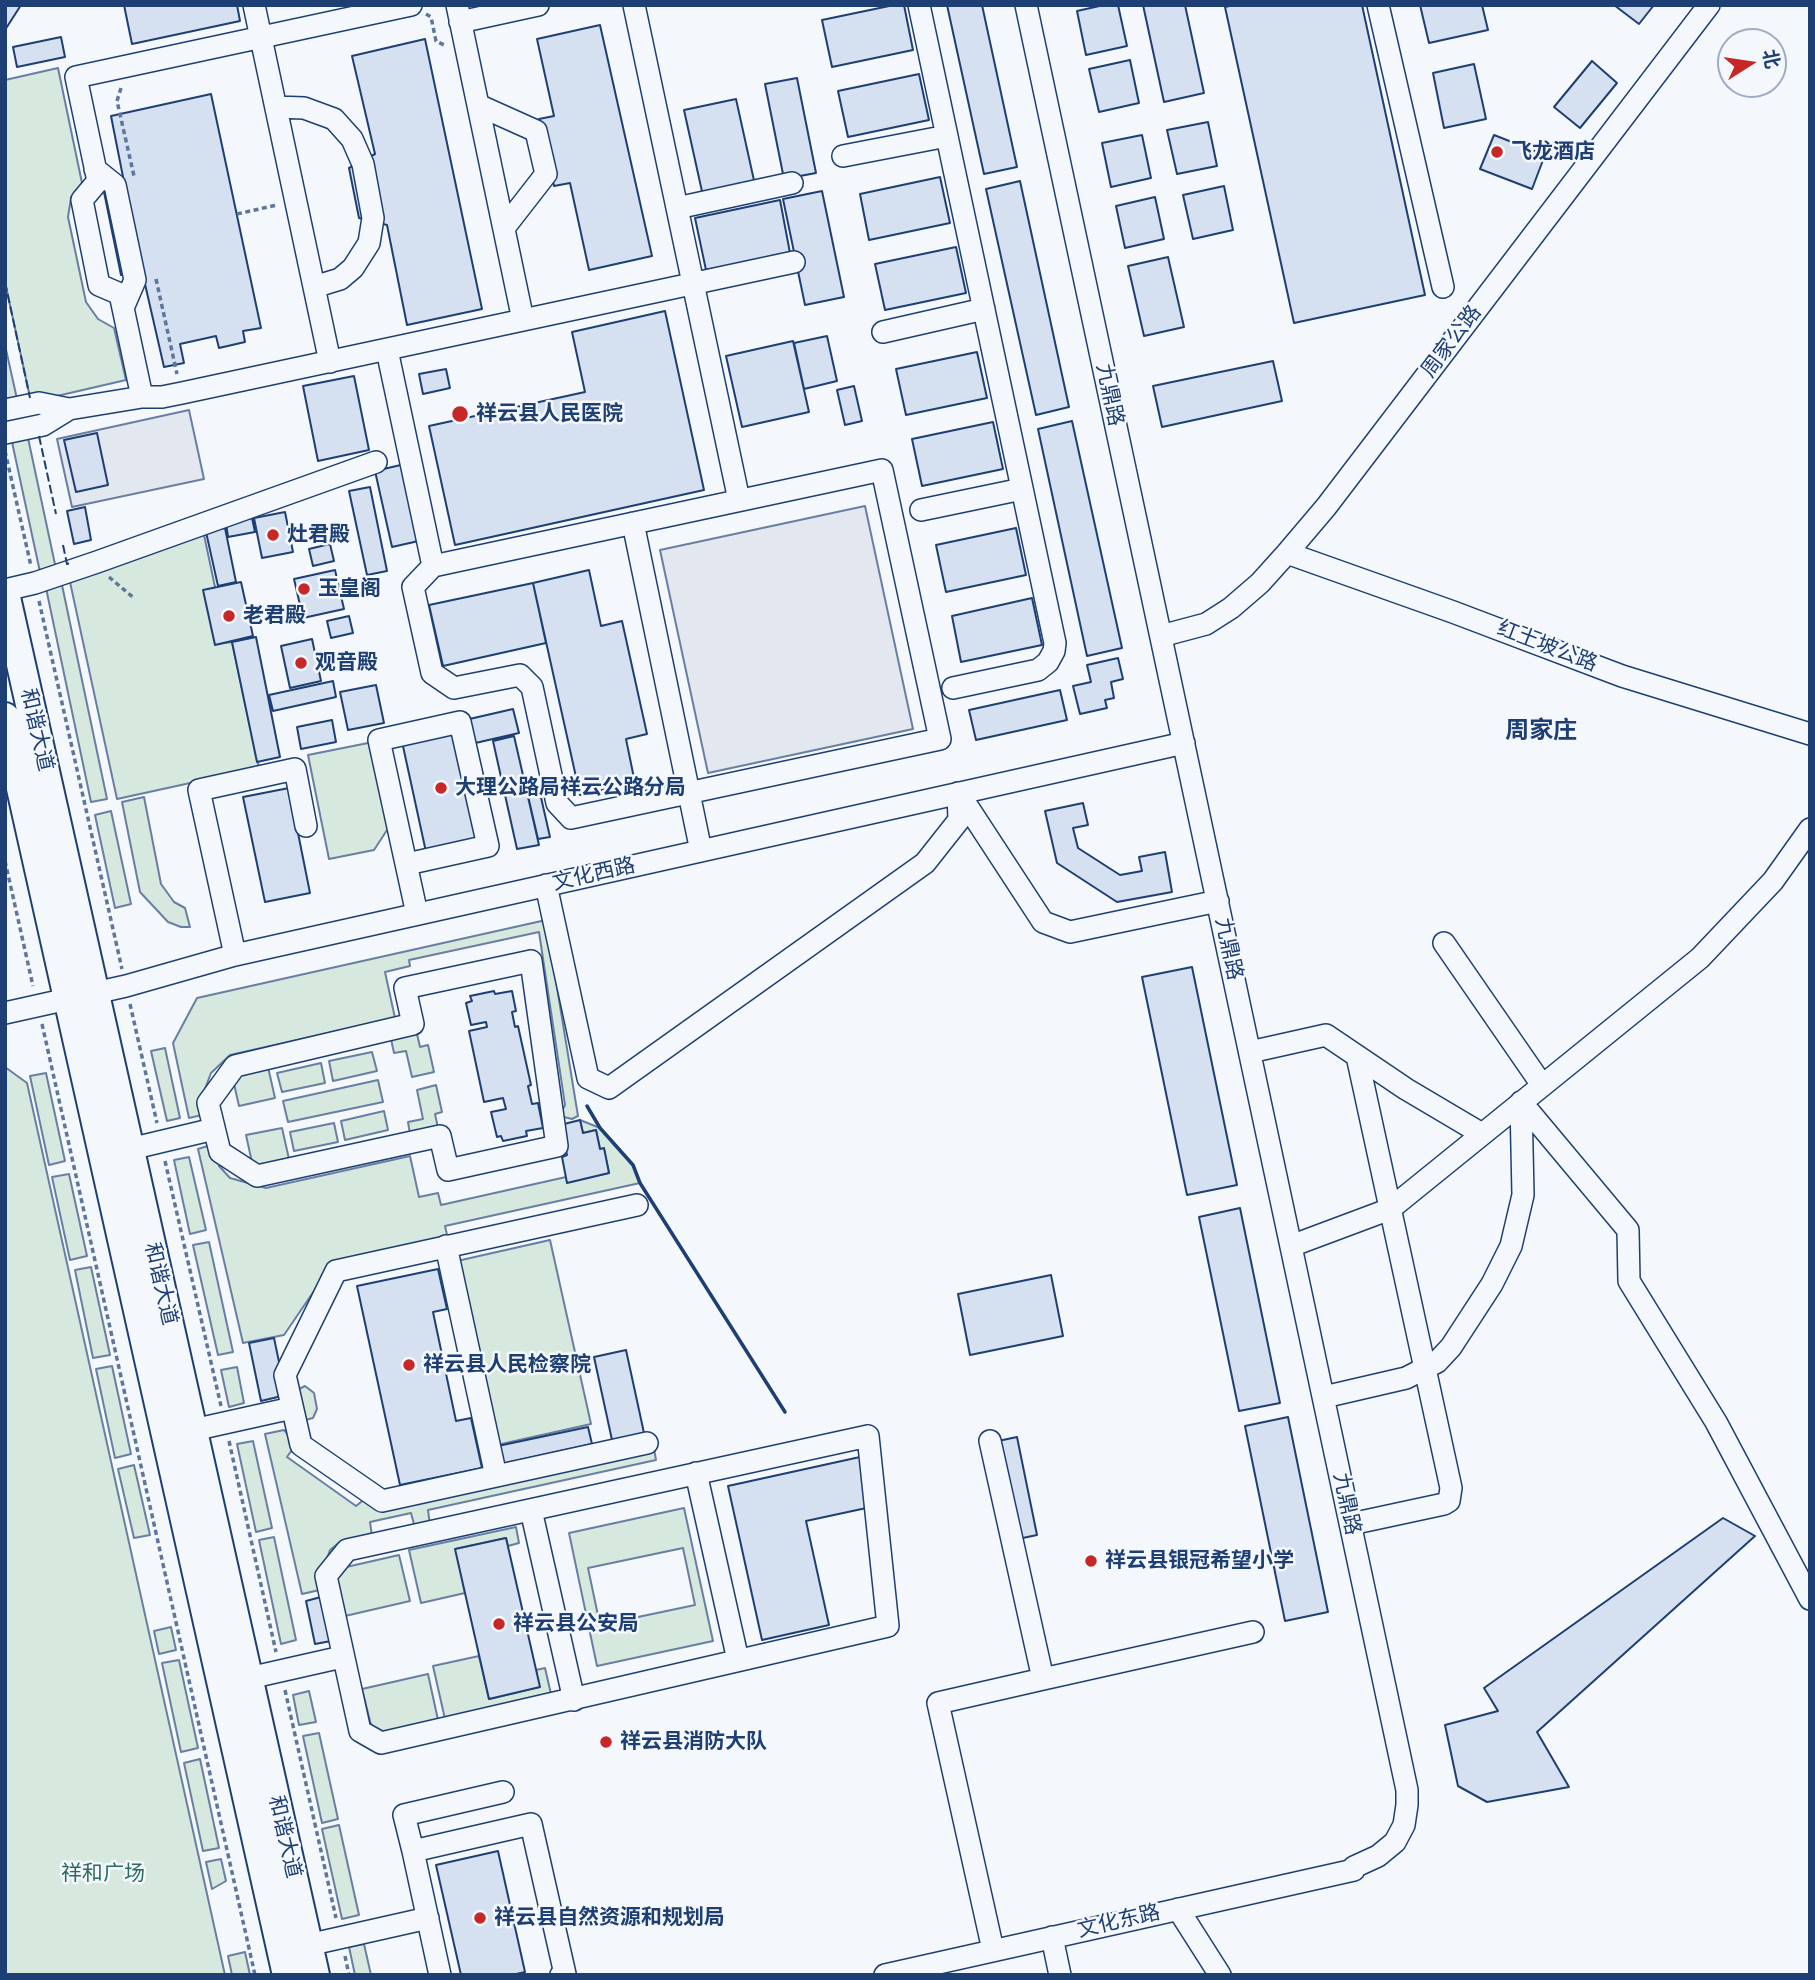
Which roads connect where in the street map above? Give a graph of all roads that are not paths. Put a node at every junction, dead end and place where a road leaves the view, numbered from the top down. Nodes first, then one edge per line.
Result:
1 (254, 5) edge
2 (538, 5) edge
3 (634, 5) edge
4 (919, 5) edge
5 (1026, 5) edge
6 (1378, 5) edge
7 (1709, 5) edge
8 (417, 9) edge
9 (460, 23) edge
10 (261, 37) junction
11 (478, 105) junction
12 (276, 107) junction
13 (947, 135) junction
14 (843, 156) dead end
15 (95, 169) junction
16 (792, 183) dead end
17 (677, 208) junction
18 (504, 228) junction
19 (794, 262) dead end
20 (693, 284) junction
21 (314, 287) junction
22 (1443, 287) dead end
23 (123, 308) junction
24 (984, 309) junction
25 (523, 320) junction
26 (883, 332) dead end
27 (387, 349) junction
28 (330, 362) junction
29 (142, 397) junction
30 (69, 409) junction
31 (5, 410) edge
32 (5, 433) edge
33 (376, 462) dead end
34 (1023, 489) junction
35 (739, 500) junction
36 (921, 510) dead end
37 (633, 523) junction
38 (1287, 553) junction
39 (433, 566) junction
40 (5, 591) edge
41 (1161, 636) junction
42 (953, 688) dead end
43 (5, 717) edge
44 (1810, 734) edge
45 (1184, 743) junction
46 (689, 792) junction
47 (958, 793) junction
48 (306, 826) dead end
49 (1810, 829) edge
50 (701, 851) junction
51 (407, 864) junction
52 (546, 885) junction
53 (1217, 901) junction
54 (417, 914) junction
55 (1444, 943) dead end
56 (235, 955) junction
57 (81, 995) junction
58 (5, 1013) edge
59 (1250, 1052) junction
60 (1357, 1056) junction
61 (1542, 1086) junction
62 (1521, 1102) junction
63 (215, 1129) junction
64 (1482, 1134) junction
65 (130, 1149) junction
66 (637, 1205) dead end
67 (1390, 1209) junction
68 (1291, 1246) junction
69 (446, 1247) junction
70 (1425, 1368) junction
71 (1324, 1397) junction
72 (292, 1408) junction
73 (193, 1430) junction
74 (990, 1441) dead end
75 (647, 1443) dead end
76 (696, 1473) junction
77 (496, 1476) junction
78 (531, 1510) junction
79 (1351, 1524) junction
80 (1810, 1600) edge
81 (1253, 1632) dead end
82 (342, 1657) junction
83 (738, 1660) junction
84 (248, 1678) junction
85 (1043, 1679) junction
86 (574, 1700) junction
87 (503, 1792) dead end
88 (412, 1851) junction
89 (1354, 1870) joint
90 (1178, 1909) junction
91 (428, 1918) junction
92 (1052, 1937) junction
93 (308, 1945) junction
94 (993, 1950) junction
95 (287, 1975) edge
96 (315, 1975) edge
97 (440, 1975) edge
98 (561, 1975) edge
99 (884, 1975) edge
100 (1060, 1975) edge
101 (1220, 1975) edge

1 - 10 street
2 - 9 street
3 - 17 street
4 - 13 street
5 - 41 street, 九鼎路
6 - 22 street
7 - 38 street, 周家公路
8 - 10 street
9 - 11 street
10 - 12 street
10 - 15 street
11 - 18 street
11 - 18 street
12 - 21 street
12 - 21 street
13 - 14 street
13 - 24 street
15 - 23 street
15 - 23 street
16 - 17 street
17 - 20 street
18 - 25 street
19 - 20 street
20 - 25 street
20 - 35 street
21 - 28 street
23 - 29 street
24 - 26 street
24 - 34 street
25 - 27 street
27 - 28 street
27 - 39 street
28 - 29 street
29 - 30 street
30 - 31 street
30 - 32 street
33 - 40 street
34 - 36 street
34 - 42 street
35 - 37 street
35 - 46 street
37 - 39 street
37 - 46 street
38 - 41 street, 周家公路
38 - 44 street, 红土坡公路
39 - 46 street
40 - 57 main road, 和谐大道
41 - 45 street, 九鼎路
43 - 57 main road, 和谐大道
45 - 47 street, 文化西路
45 - 53 street, 九鼎路
46 - 50 street
47 - 50 street, 文化西路
47 - 52 street
47 - 53 street
48 - 56 street
49 - 61 street
50 - 52 street, 文化西路
51 - 51 street
51 - 54 street
52 - 54 street, 文化西路
53 - 59 street, 九鼎路
54 - 56 street, 文化西路
55 - 61 street
56 - 57 street, 文化西路
57 - 58 street, 文化西路
57 - 65 main road, 和谐大道
57 - 95 main road, 和谐大道
59 - 60 street
59 - 68 street, 九鼎路
60 - 64 street
60 - 67 street
61 - 62 street
62 - 64 street
62 - 70 street
62 - 80 street
63 - 63 street
63 - 65 street
64 - 67 street
65 - 73 main road, 和谐大道
66 - 69 street
67 - 68 street
67 - 70 street
68 - 71 street, 九鼎路
69 - 72 street
69 - 77 street
70 - 71 street
70 - 79 street
71 - 79 street, 九鼎路
72 - 73 street
72 - 77 street
73 - 84 main road, 和谐大道
74 - 85 street
75 - 77 street
76 - 78 street
76 - 83 street
76 - 83 street
78 - 82 street
78 - 86 street
79 - 89 street, 九鼎路
81 - 85 street
82 - 84 street
82 - 86 street
83 - 86 street
84 - 93 main road, 和谐大道
85 - 94 street
87 - 88 street
88 - 91 street
88 - 98 street
89 - 90 street, 文化东路
90 - 92 street, 文化东路
90 - 101 street
91 - 93 street
91 - 97 street
92 - 94 street, 文化东路
92 - 100 street
93 - 96 main road, 和谐大道
94 - 99 street, 文化东路

